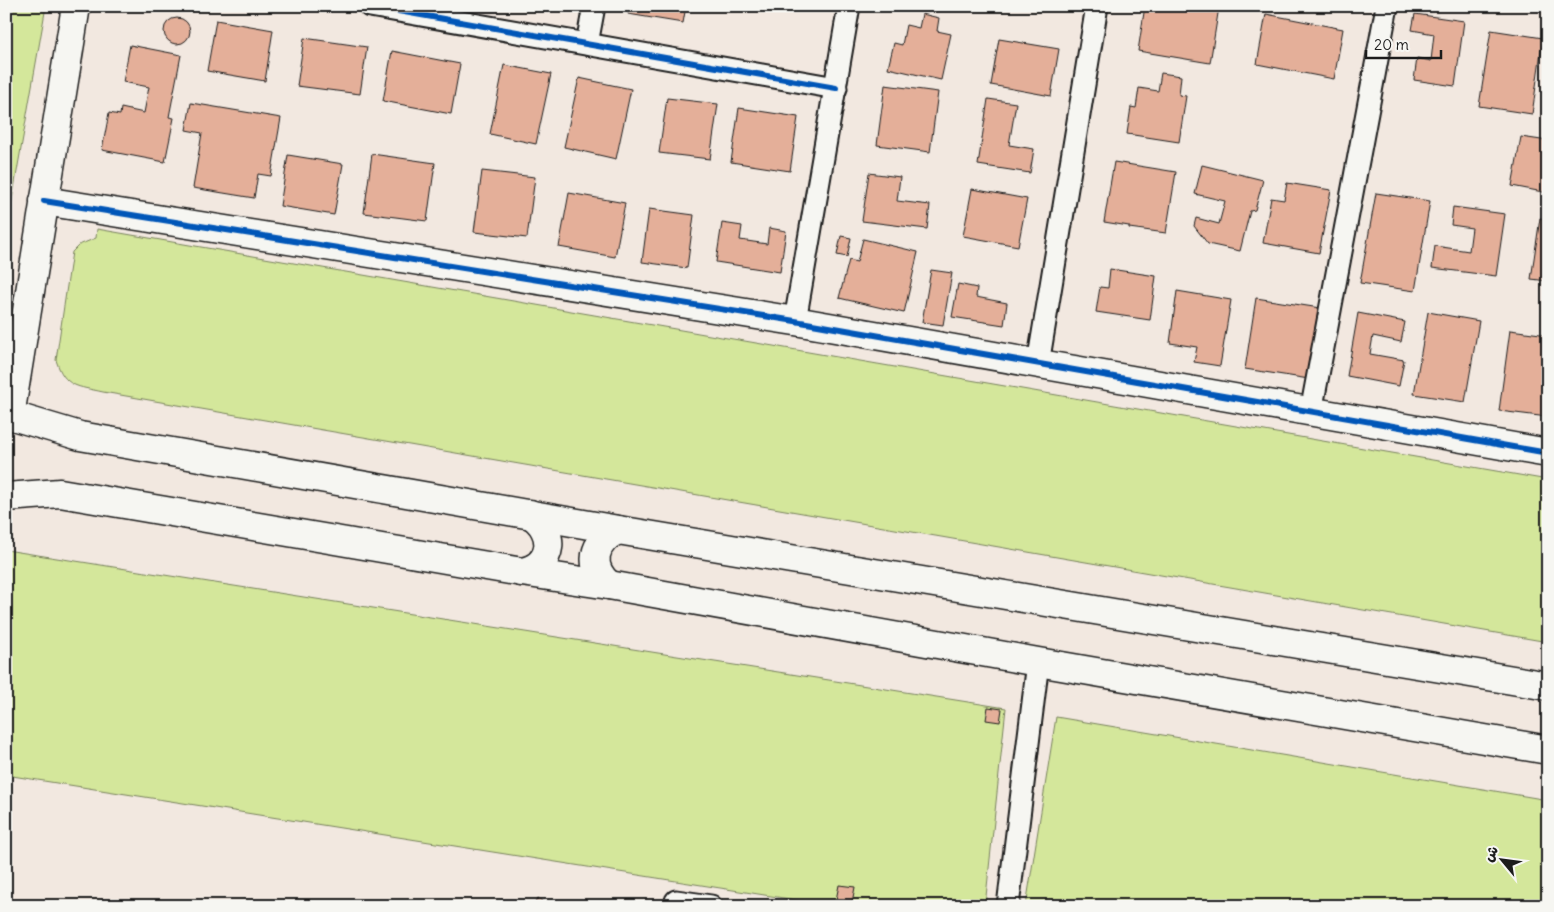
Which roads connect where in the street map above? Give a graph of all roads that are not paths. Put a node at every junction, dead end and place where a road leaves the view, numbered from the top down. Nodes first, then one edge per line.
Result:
1 (76, 6) edge
2 (370, 6) edge
3 (594, 6) edge
4 (849, 6) edge
5 (1098, 6) edge
6 (1387, 6) edge
7 (587, 44) junction
8 (836, 88) junction
9 (44, 201) junction
10 (796, 321) junction
11 (1038, 364) junction
12 (1311, 412) junction
13 (8, 415) edge
14 (1548, 453) edge
15 (6, 497) edge
16 (530, 514) junction
17 (618, 530) junction
18 (522, 572) junction
19 (609, 585) junction
20 (1038, 662) junction
21 (1548, 686) edge
22 (1548, 750) edge
23 (676, 906) edge
24 (711, 906) edge
25 (1008, 906) edge

1 - 9 main road
2 - 7 street
3 - 7 street
4 - 8 street
5 - 11 street
6 - 12 street
7 - 8 street
8 - 10 street
9 - 10 main road
9 - 13 main road
10 - 11 main road
11 - 12 main road
12 - 14 main road
13 - 16 main road
15 - 18 main road
16 - 17 main road
16 - 18 main road
17 - 19 main road
17 - 21 main road
18 - 19 main road
19 - 20 main road
20 - 22 main road
20 - 25 street
23 - 24 street

